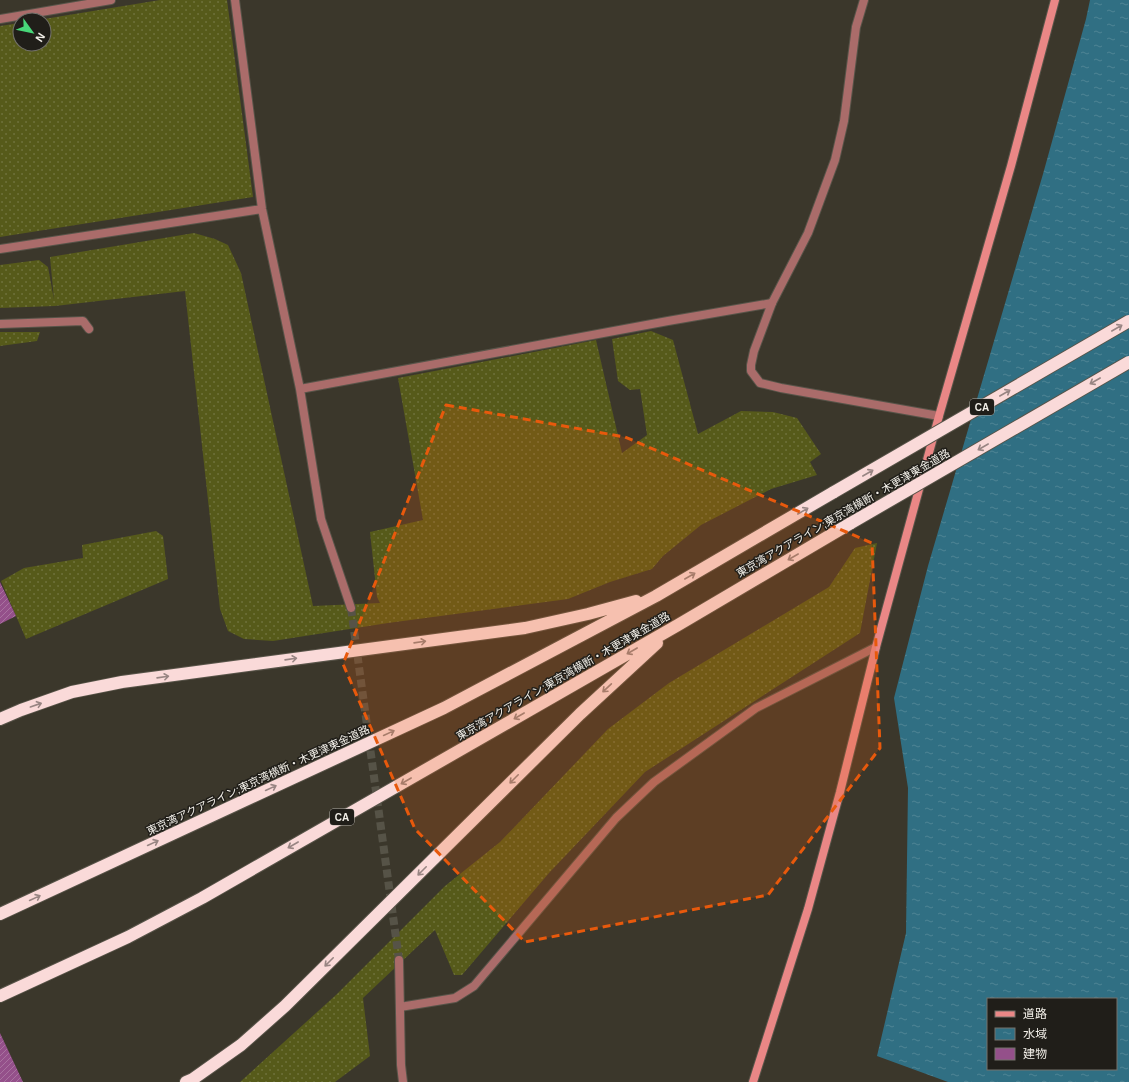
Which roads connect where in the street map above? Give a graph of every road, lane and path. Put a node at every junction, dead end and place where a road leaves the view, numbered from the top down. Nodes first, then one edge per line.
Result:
1 (111, 0) edge
2 (235, 0) edge
3 (864, 0) edge
4 (1055, 0) edge
5 (0, 19) edge
6 (262, 209) junction
7 (0, 249) edge
8 (772, 303) junction
9 (1129, 321) edge
10 (0, 324) edge
11 (89, 329) dead end
12 (1129, 362) edge
13 (300, 390) junction
14 (939, 416) junction
15 (656, 596) junction
16 (351, 608) tunnel mouth
17 (678, 625) junction
18 (876, 647) junction
19 (0, 719) edge
20 (0, 914) edge
21 (399, 960) tunnel mouth
22 (0, 996) edge
23 (400, 1007) junction
24 (186, 1082) edge
25 (403, 1082) edge
26 (753, 1082) edge

1 - 5 street
2 - 6 street
3 - 8 street
4 - 14 street
6 - 7 street
6 - 13 street
8 - 13 street
8 - 14 street
15 -> 9 highway, 東京湾アクアライン;東京湾横断・木更津東金道路 / CA, bridge
10 - 11 street
12 -> 17 highway, 東京湾アクアライン;東京湾横断・木更津東金道路 / CA, bridge
13 - 16 street
14 - 18 street
19 -> 15 highway, CA
20 -> 15 highway, 東京湾アクアライン;東京湾横断・木更津東金道路 / CA
17 -> 22 highway, 東京湾アクアライン;東京湾横断・木更津東金道路 / CA
17 -> 24 highway, CA
18 - 23 street
18 - 26 street
21 - 23 street
23 - 25 street

